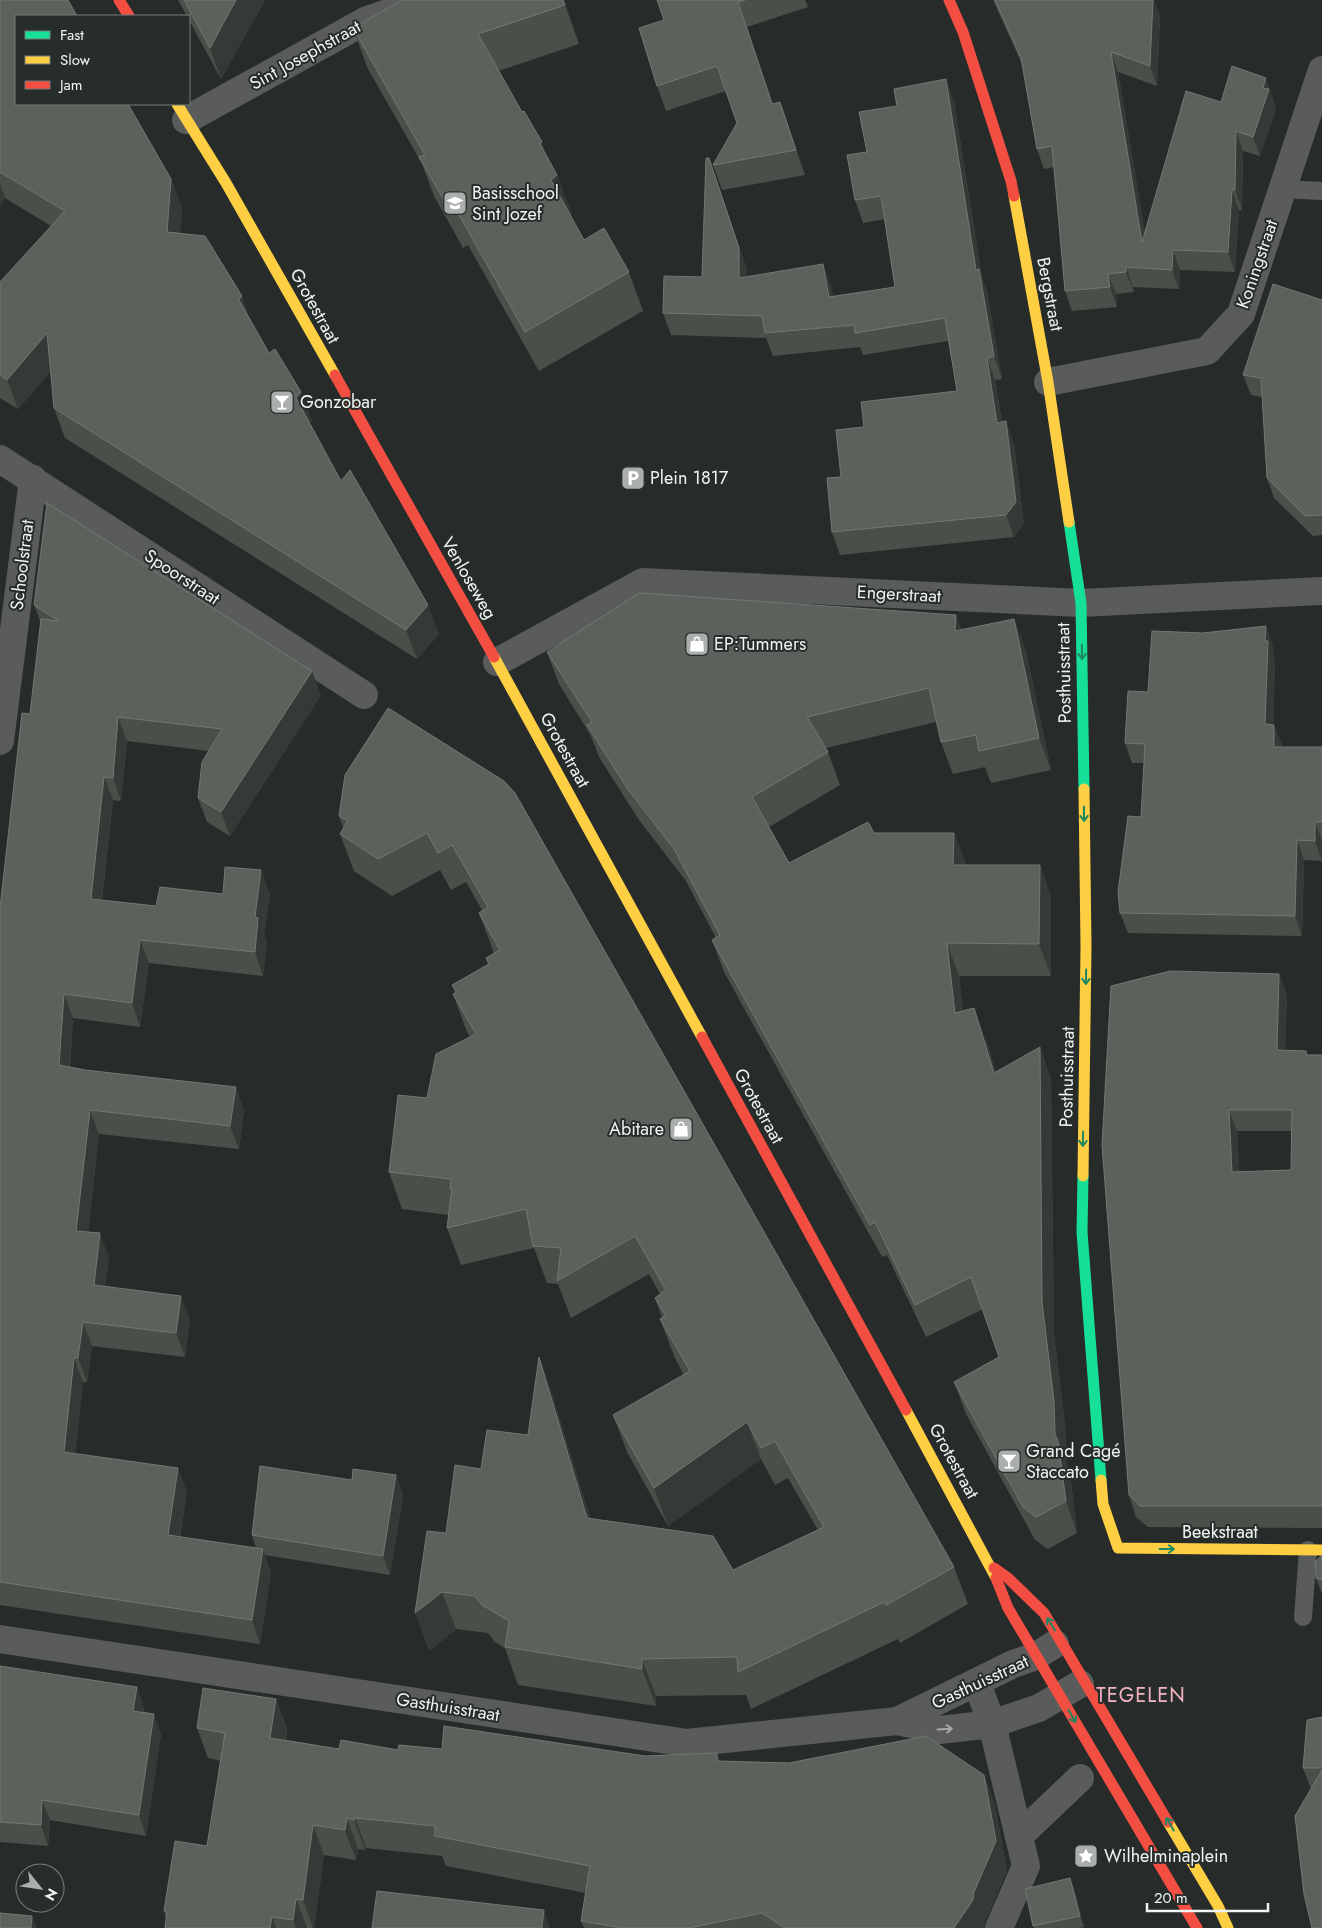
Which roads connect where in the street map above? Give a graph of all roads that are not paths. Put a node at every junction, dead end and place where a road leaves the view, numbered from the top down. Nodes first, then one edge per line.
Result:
1 (120, 0) edge
2 (428, 0) edge
3 (949, 0) edge
4 (366, 10) edge
5 (128, 15) edge
6 (1322, 70) edge
7 (182, 112) edge
8 (1282, 189) junction
9 (1322, 191) edge
10 (1048, 382) junction
11 (0, 459) edge
12 (33, 479) junction
13 (410, 511) joint
14 (1322, 591) edge
15 (1081, 603) junction
16 (497, 662) junction
17 (364, 695) dead end
18 (0, 741) edge
19 (1118, 1548) joint
20 (1315, 1550) edge
21 (991, 1566) junction
22 (1303, 1617) dead end
23 (0, 1639) edge
24 (1061, 1640) junction
25 (1036, 1656) junction
26 (1086, 1680) junction
27 (977, 1683) junction
28 (1060, 1695) junction
29 (897, 1721) junction
30 (992, 1724) junction
31 (1080, 1778) dead end
32 (1019, 1836) junction
33 (999, 1928) edge
34 (1197, 1928) edge
35 (1228, 1928) edge

1 - 5 main road
2 - 4 street, Sint Josephstraat
3 - 10 main road, Bergstraat
4 - 7 street, Sint Josephstraat
6 - 8 street, Koningstraat
7 - 13 main road, Grotestraat
8 - 9 lane
8 - 10 street, Koningstraat
10 - 15 main road, Bergstraat
11 - 12 street, Spoorstraat
12 - 17 street, Spoorstraat
12 - 18 street, Schoolstraat
13 - 16 main road, Venloseweg
14 - 15 street, Engerstraat
15 - 16 street, Engerstraat
15 -> 19 main road, Posthuisstraat
16 - 21 main road, Grotestraat
19 -> 20 main road, Beekstraat
20 - 22 lane
24 -> 21 main road, Grotestraat
21 - 25 main road, Grotestraat
23 - 29 street, Gasthuisstraat
24 - 25 street, Gasthuisstraat
24 - 26 main road, Grotestraat
25 - 27 street, Gasthuisstraat
25 - 28 main road, Grotestraat
26 - 28 street, Gasthuisstraat
35 -> 26 main road, Grotestraat
27 - 29 street, Gasthuisstraat
27 - 30 street
28 - 30 street, Gasthuisstraat
28 -> 34 main road, Grotestraat
29 -> 30 street, Gasthuisstraat
30 - 32 street
31 - 32 street
32 - 33 street

